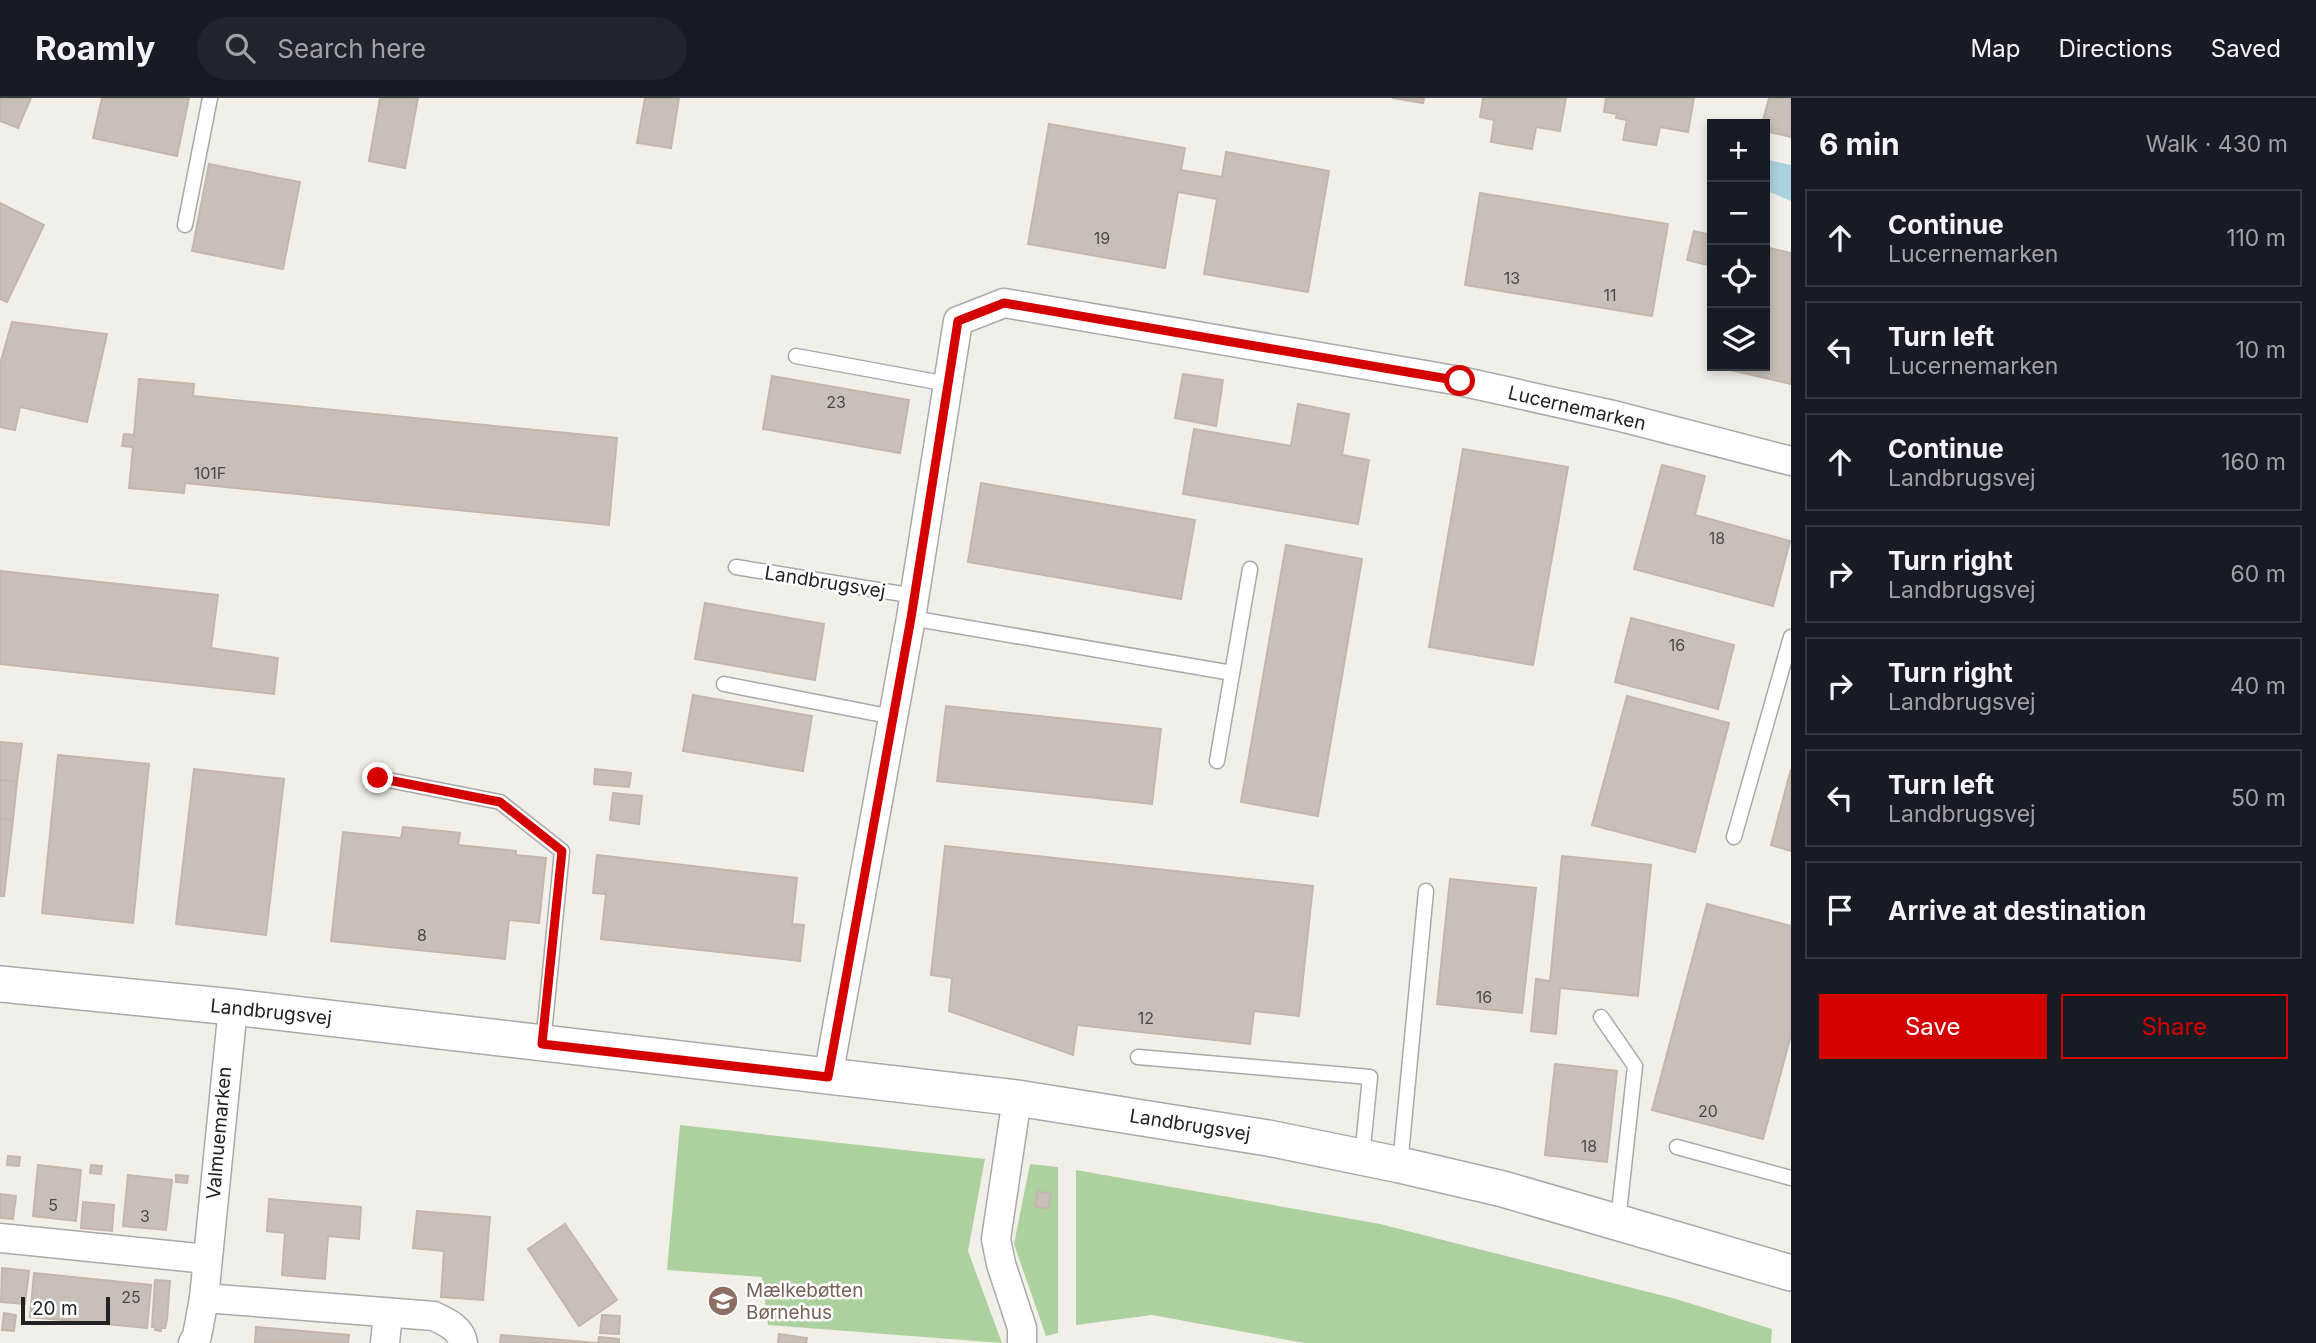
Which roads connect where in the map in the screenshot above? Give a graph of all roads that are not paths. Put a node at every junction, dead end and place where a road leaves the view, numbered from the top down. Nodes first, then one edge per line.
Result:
1 (210, 98) edge
2 (185, 225) dead end
3 (796, 356) dead end
4 (948, 384) junction
5 (1791, 461) edge
6 (736, 567) dead end
7 (1250, 569) dead end
8 (913, 607) junction
9 (1791, 637) edge
10 (1232, 673) junction
11 (724, 684) dead end
12 (893, 717) junction
13 (1217, 761) dead end
14 (378, 778) dead end
15 (1734, 837) dead end
16 (1426, 891) dead end
17 (0, 984) edge
18 (233, 1007) junction
19 (1601, 1017) dead end
20 (542, 1044) junction
21 (1138, 1057) dead end
22 (828, 1077) junction
23 (1017, 1098) junction
24 (1676, 1147) dead end
25 (1362, 1157) junction
26 (1400, 1165) junction
27 (1791, 1178) edge
28 (1617, 1222) junction
29 (0, 1238) edge
30 (207, 1259) junction
31 (1791, 1273) edge
32 (204, 1298) junction
33 (388, 1313) junction
34 (193, 1343) edge
35 (385, 1343) edge
36 (463, 1343) edge
37 (1022, 1343) edge

1 - 2 lane
3 - 4 lane
4 - 5 street, Lucernemarken
4 - 8 street
6 - 8 lane, Landbrugsvej
7 - 10 lane
8 - 10 lane, Landbrugsvej
8 - 12 street
9 - 15 lane
10 - 13 lane
11 - 12 lane
12 - 22 street
14 - 20 lane
16 - 26 lane
17 - 18 street, Landbrugsvej
18 - 20 street, Landbrugsvej
18 - 30 street, Valmuemarken
19 - 28 lane
20 - 22 street, Landbrugsvej
21 - 25 lane
22 - 23 street, Landbrugsvej
23 - 25 street, Landbrugsvej
23 - 37 street
24 - 27 lane
25 - 26 street, Landbrugsvej
26 - 28 street, Landbrugsvej
28 - 31 street, Landbrugsvej
29 - 30 street
30 - 32 street, Valmuemarken
32 - 33 street
32 - 34 street, Valmuemarken
33 - 35 street
33 - 36 street

